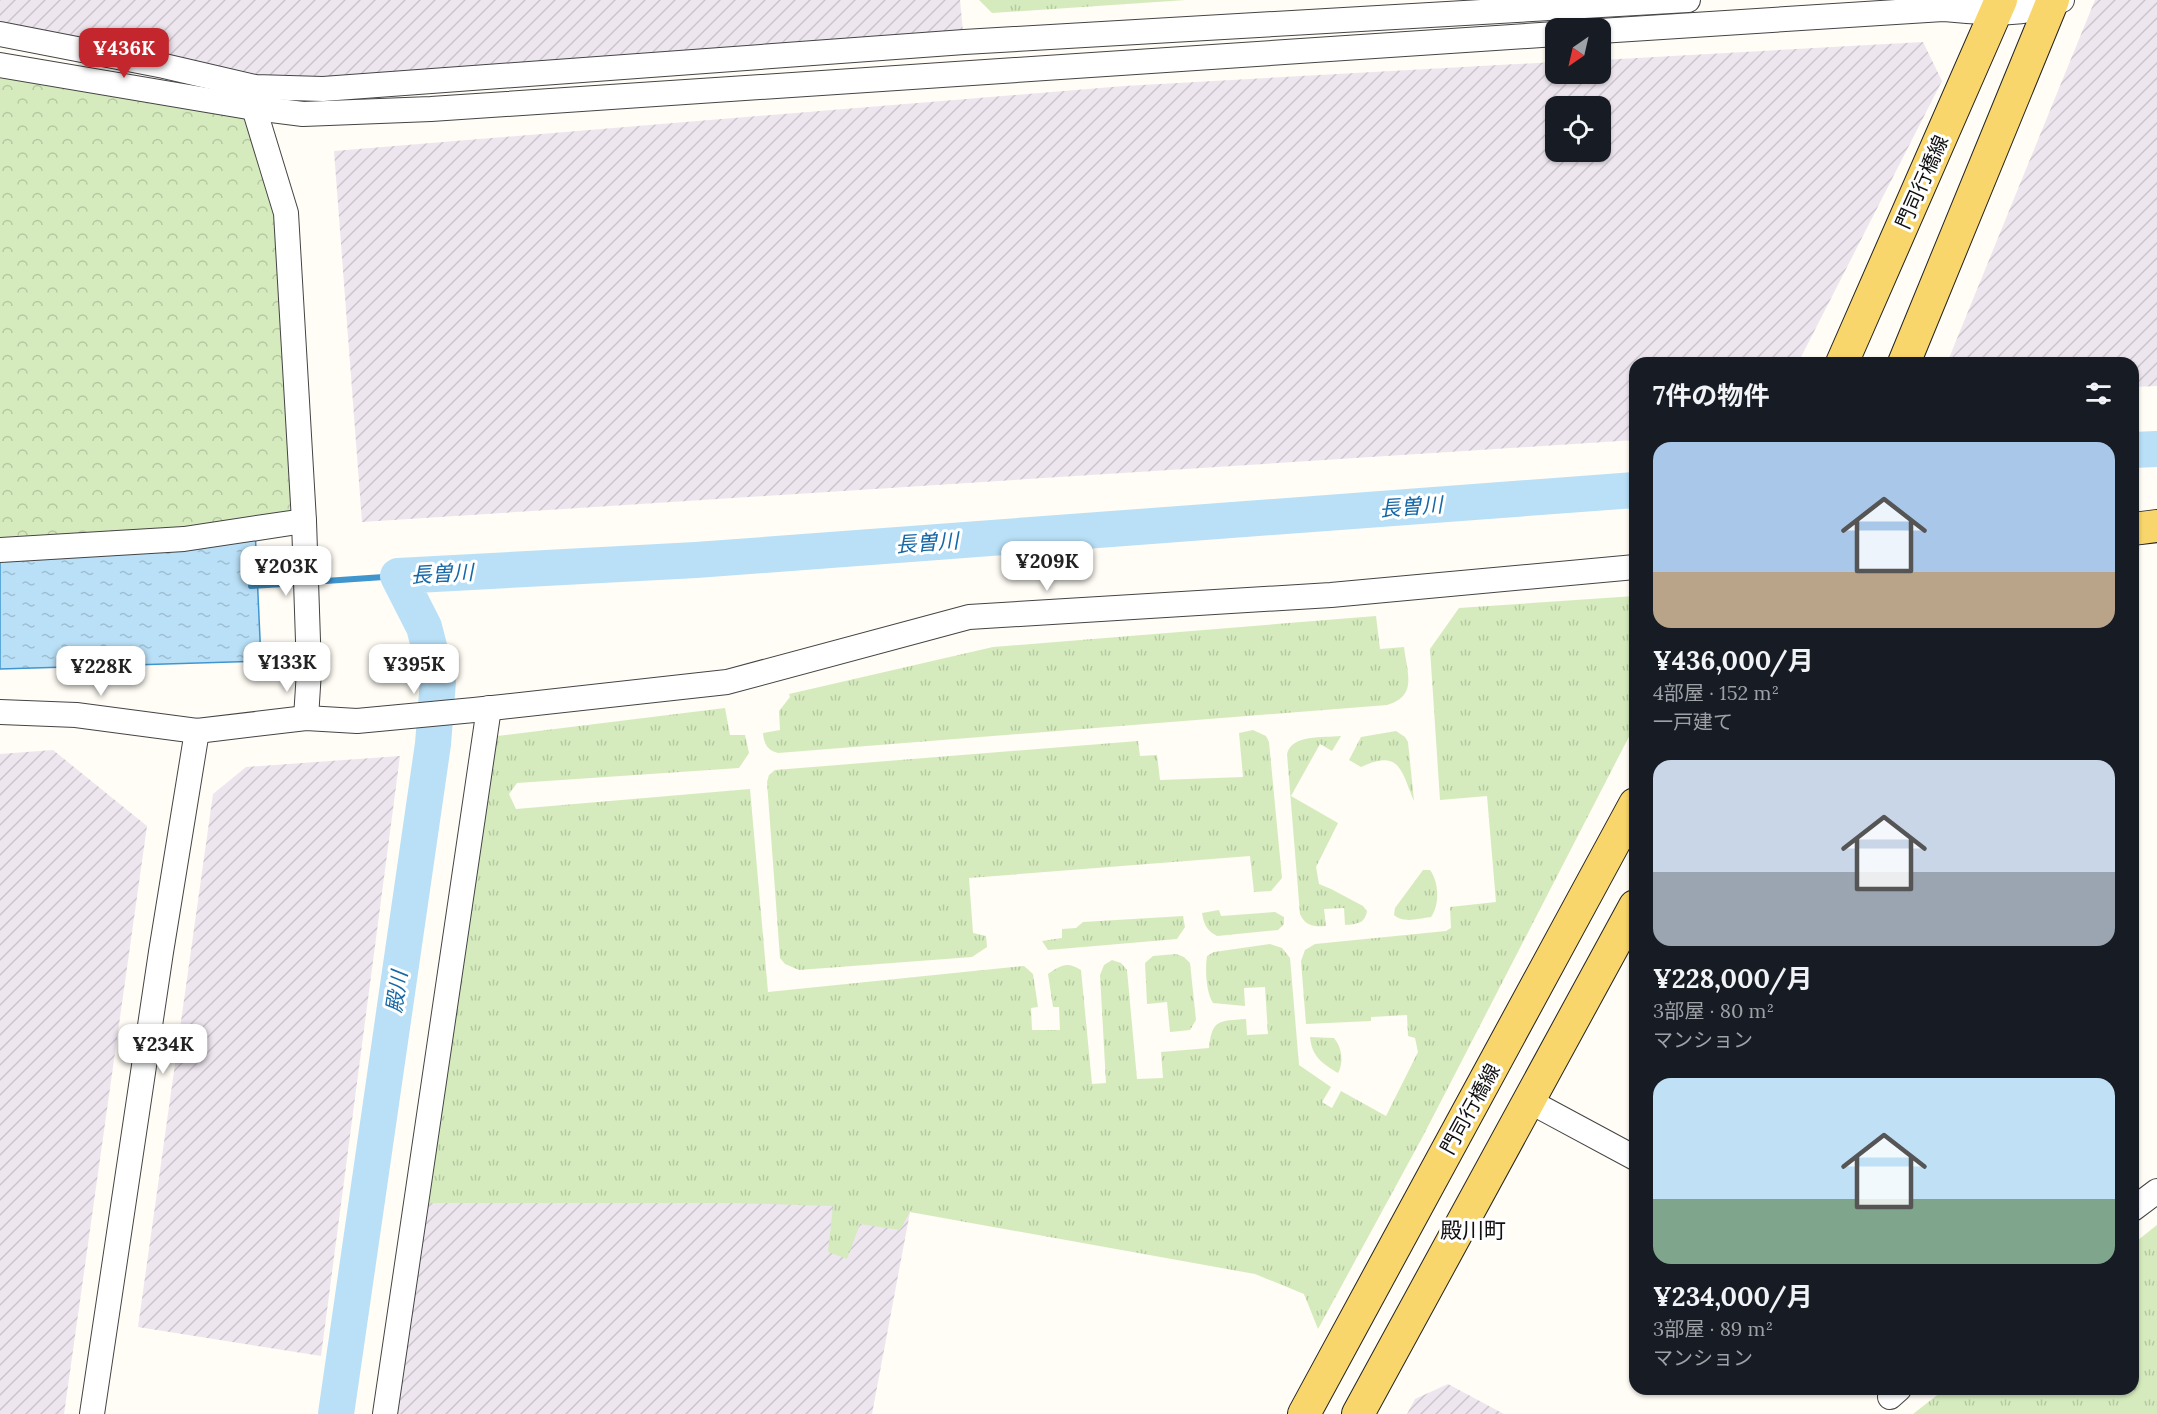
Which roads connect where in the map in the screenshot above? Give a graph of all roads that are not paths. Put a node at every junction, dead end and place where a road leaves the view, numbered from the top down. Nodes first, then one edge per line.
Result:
1 (1689, 0) edge
2 (2052, 1) edge
3 (1998, 7) edge
4 (1611, 30) edge
5 (0, 34) edge
6 (1545, 35) edge
7 (0, 65) edge
8 (254, 97) junction
9 (1845, 357) edge
10 (1906, 357) edge
11 (304, 521) junction
12 (2157, 526) edge
13 (2139, 528) edge
14 (0, 550) edge
15 (1629, 568) edge
16 (482, 709) junction
17 (0, 712) edge
18 (306, 718) junction
19 (197, 730) junction
20 (1629, 815) edge
21 (1629, 917) edge
22 (1528, 1101) junction
23 (1629, 1155) edge
24 (2157, 1191) edge
25 (2139, 1204) edge
26 (92, 1414) edge
27 (385, 1414) edge
28 (1304, 1414) edge
29 (1358, 1414) edge

1 - 8 street
2 - 3 street
2 - 10 main road
3 - 4 street
3 - 9 main road, 門司行橋線
5 - 8 street
6 - 8 street
7 - 8 street
8 - 11 street
11 - 14 street
11 - 18 street
12 - 13 main road
15 - 16 street
16 - 18 street
16 - 27 street
17 - 19 street
18 - 19 street
19 - 26 street
20 - 28 main road, 門司行橋線
21 - 22 main road
22 - 23 street
22 - 29 main road
24 - 25 street

